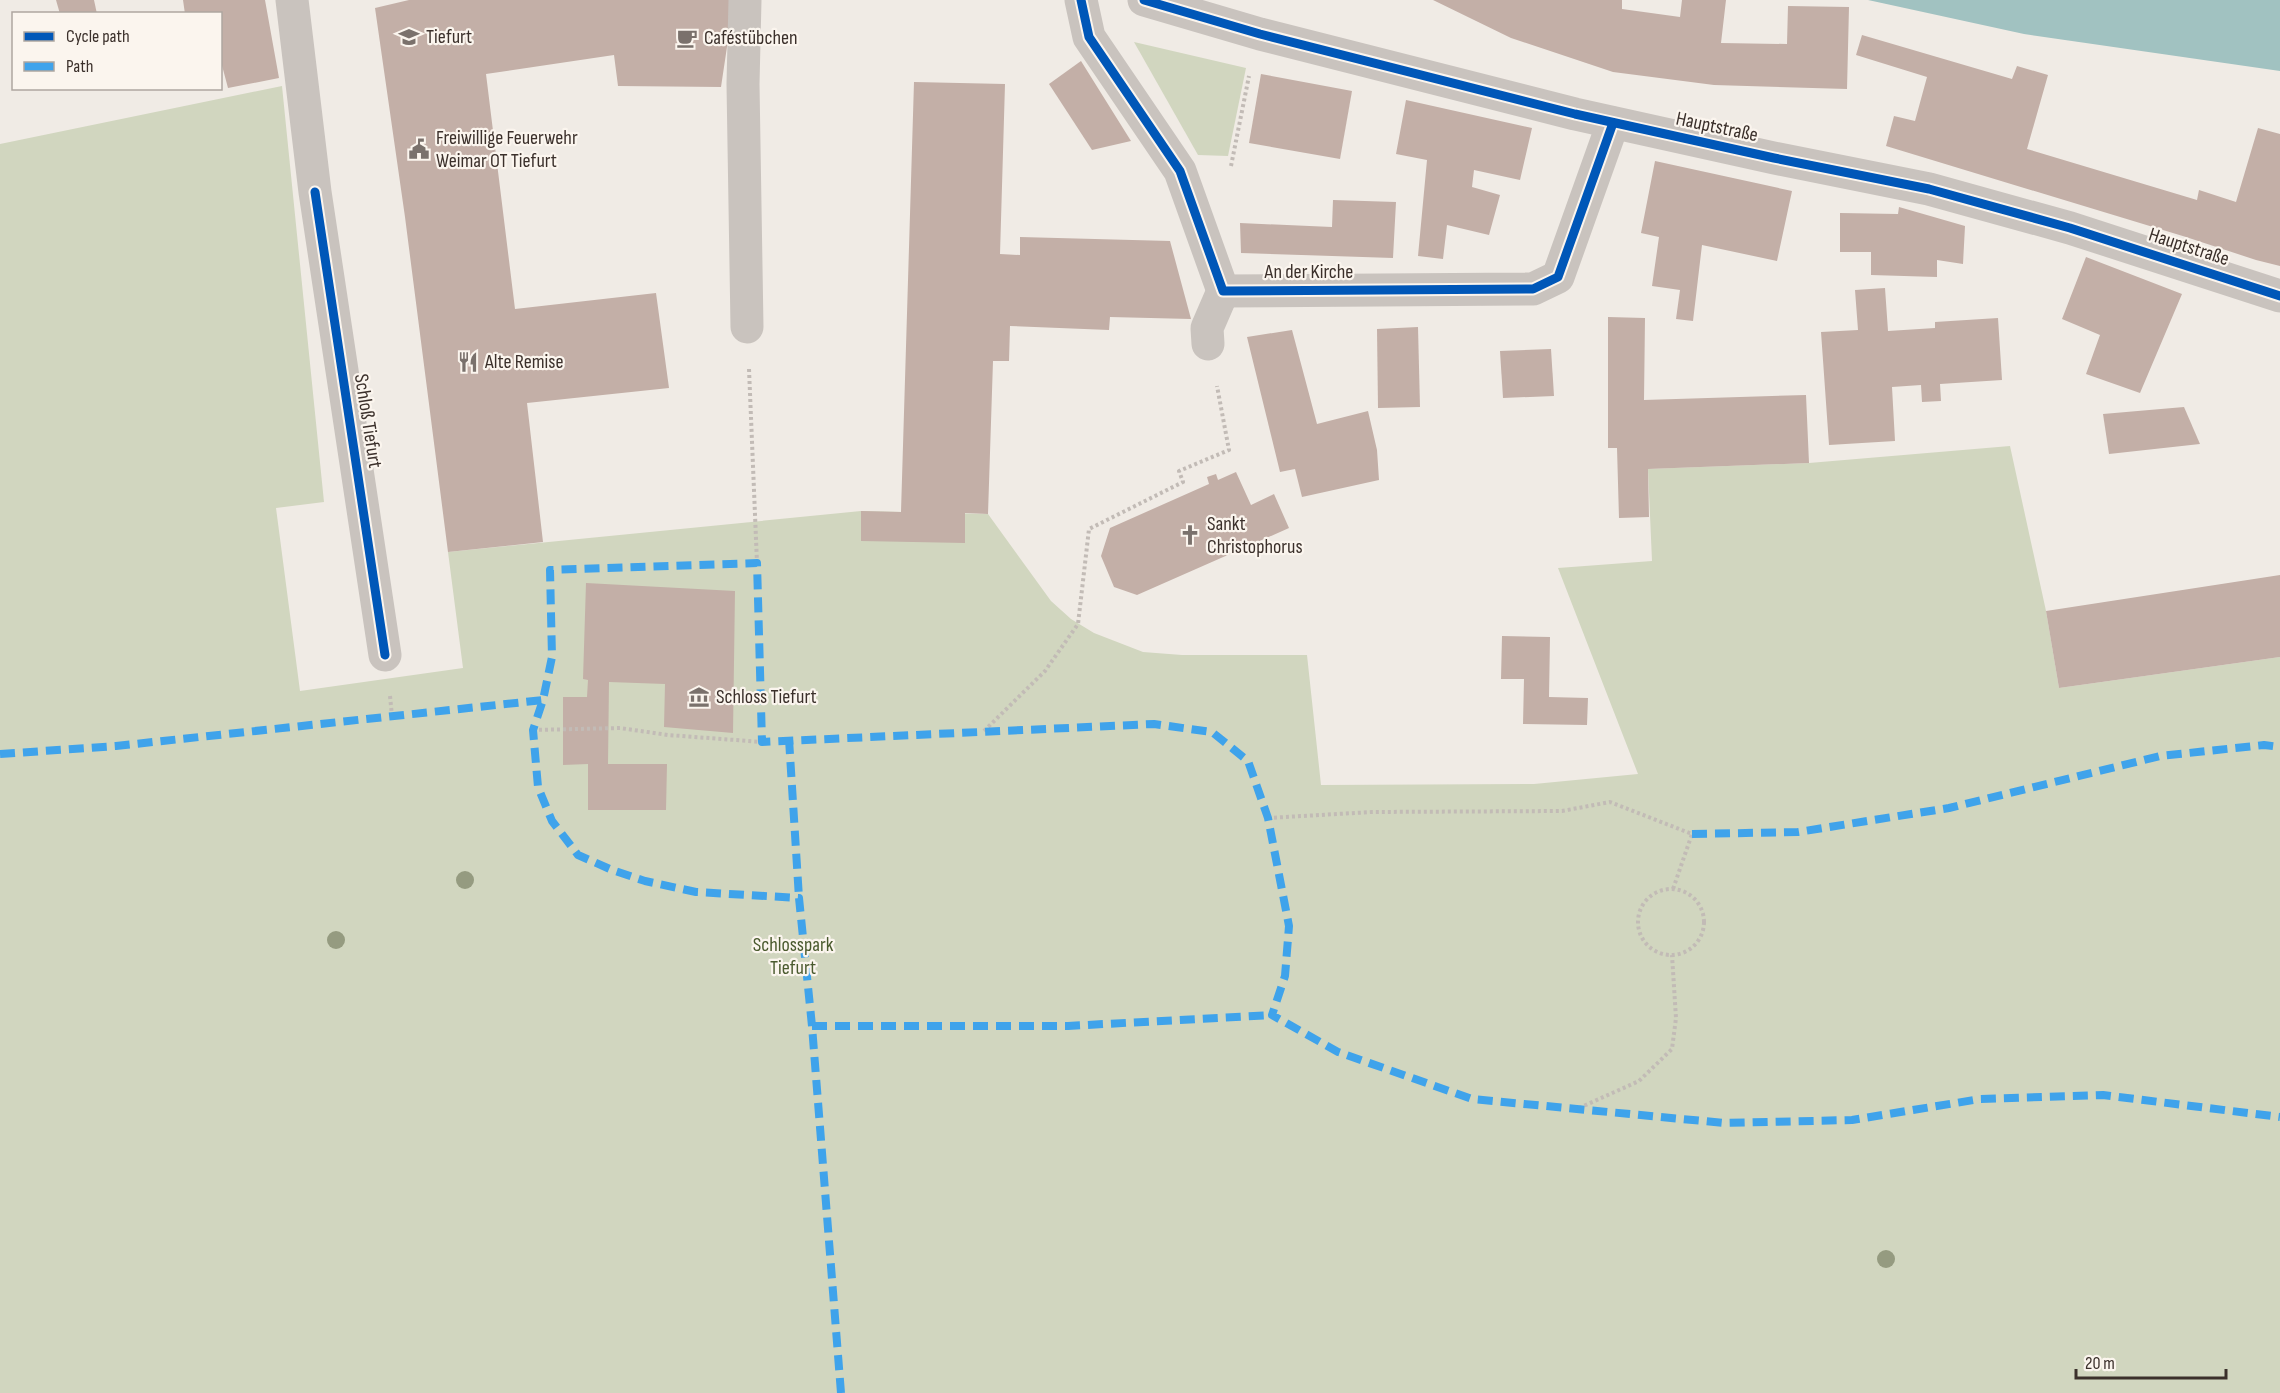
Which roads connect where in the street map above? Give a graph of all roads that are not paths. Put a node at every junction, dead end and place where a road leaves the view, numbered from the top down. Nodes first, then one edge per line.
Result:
1 (292, 0) edge
2 (745, 0) edge
3 (1081, 0) edge
4 (1144, 0) edge
5 (1613, 123) junction
6 (1222, 291) junction
7 (2280, 296) edge
8 (747, 327) road end
9 (1209, 344) road end
10 (385, 655) dead end

1 - 10 street, Schloß Tiefurt
2 - 8 street
3 - 6 street
4 - 5 street, Hauptstraße
5 - 6 street, An der Kirche
5 - 7 street, Hauptstraße
6 - 9 street

